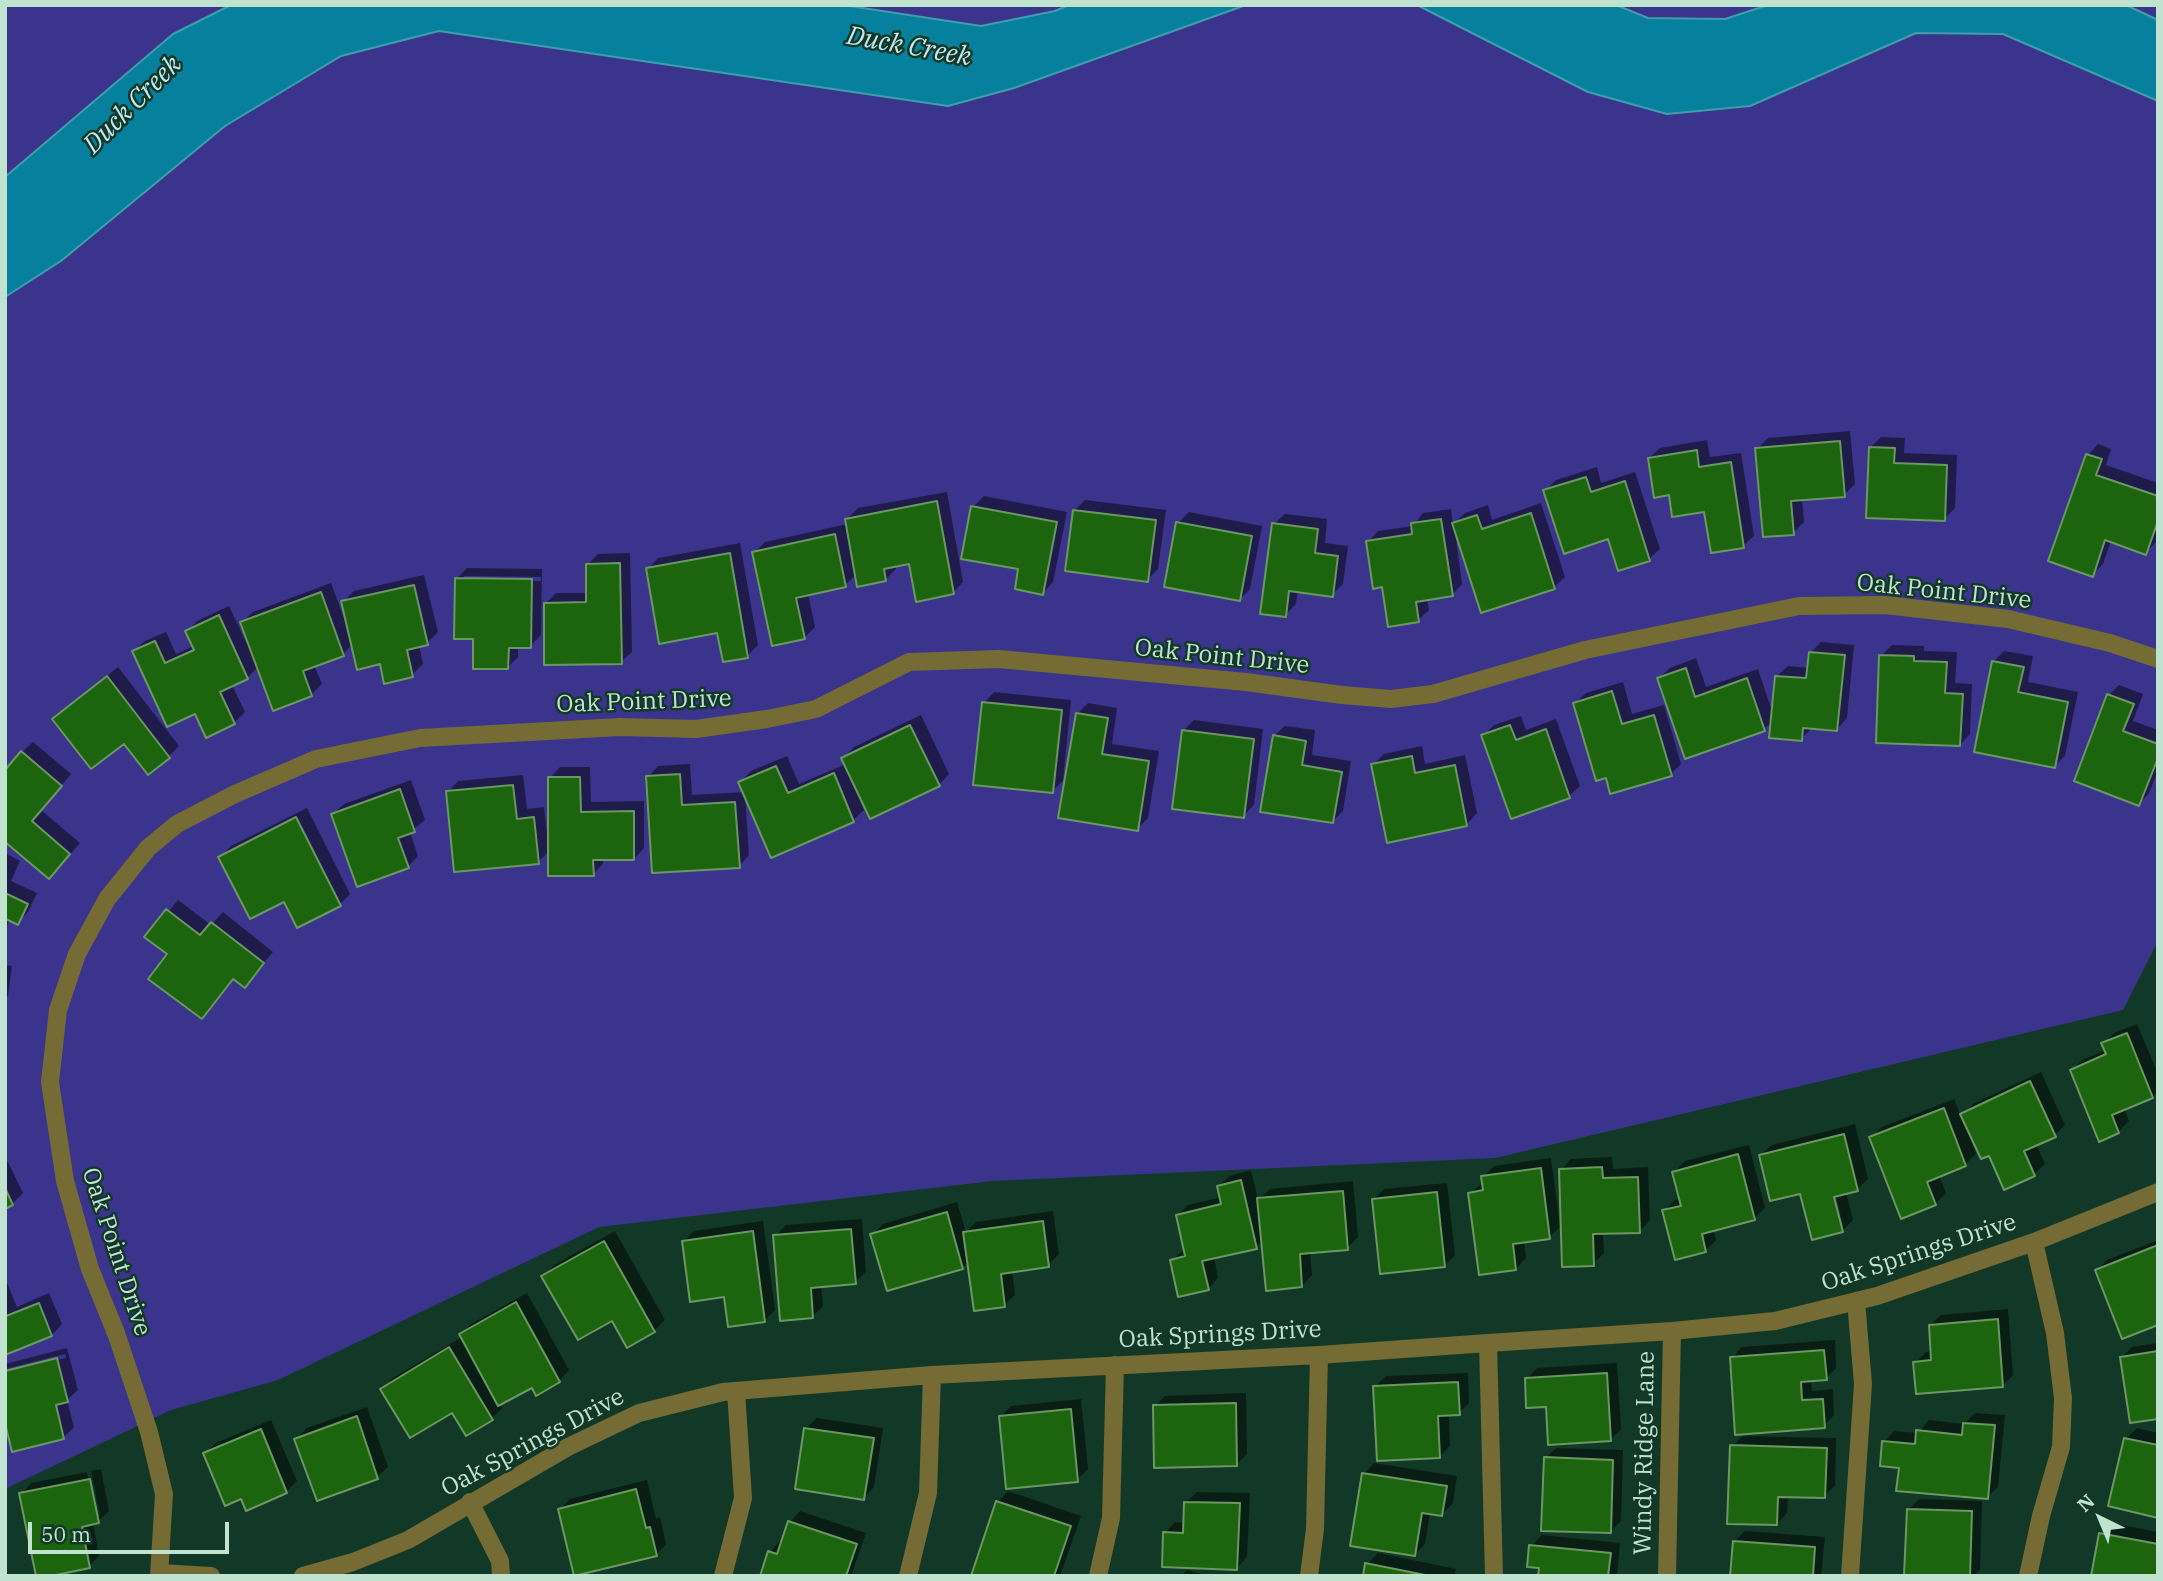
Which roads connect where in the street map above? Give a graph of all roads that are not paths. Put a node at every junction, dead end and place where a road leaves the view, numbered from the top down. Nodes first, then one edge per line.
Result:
1 (2158, 659) edge
2 (2158, 1192) edge
3 (2034, 1242) junction
4 (1856, 1301) junction
5 (1672, 1331) junction
6 (1488, 1343) junction
7 (1319, 1355) junction
8 (1115, 1365) junction
9 (932, 1375) junction
10 (736, 1391) junction
11 (470, 1502) junction
12 (327, 1572) edge
13 (159, 1574) edge
14 (211, 1576) edge
15 (303, 1576) edge
16 (501, 1576) edge
17 (723, 1576) edge
18 (908, 1576) edge
19 (1098, 1576) edge
20 (1309, 1576) edge
21 (1494, 1576) edge
22 (1667, 1576) edge
23 (1850, 1576) edge
24 (2028, 1576) edge

1 - 13 street, Oak Point Drive
2 - 3 street, Oak Springs Drive
3 - 4 street, Oak Springs Drive
3 - 24 street
4 - 5 street, Oak Springs Drive
4 - 23 street
5 - 6 street, Oak Springs Drive
5 - 22 street, Windy Ridge Lane
6 - 7 street, Oak Springs Drive
6 - 21 street
7 - 8 street, Oak Springs Drive
7 - 20 street
8 - 9 street, Oak Springs Drive
8 - 19 street
9 - 10 street, Oak Springs Drive
9 - 18 street
10 - 11 street, Oak Springs Drive
10 - 17 street
11 - 12 street, Oak Springs Drive
11 - 16 street
12 - 15 street, Oak Springs Drive
13 - 14 street

